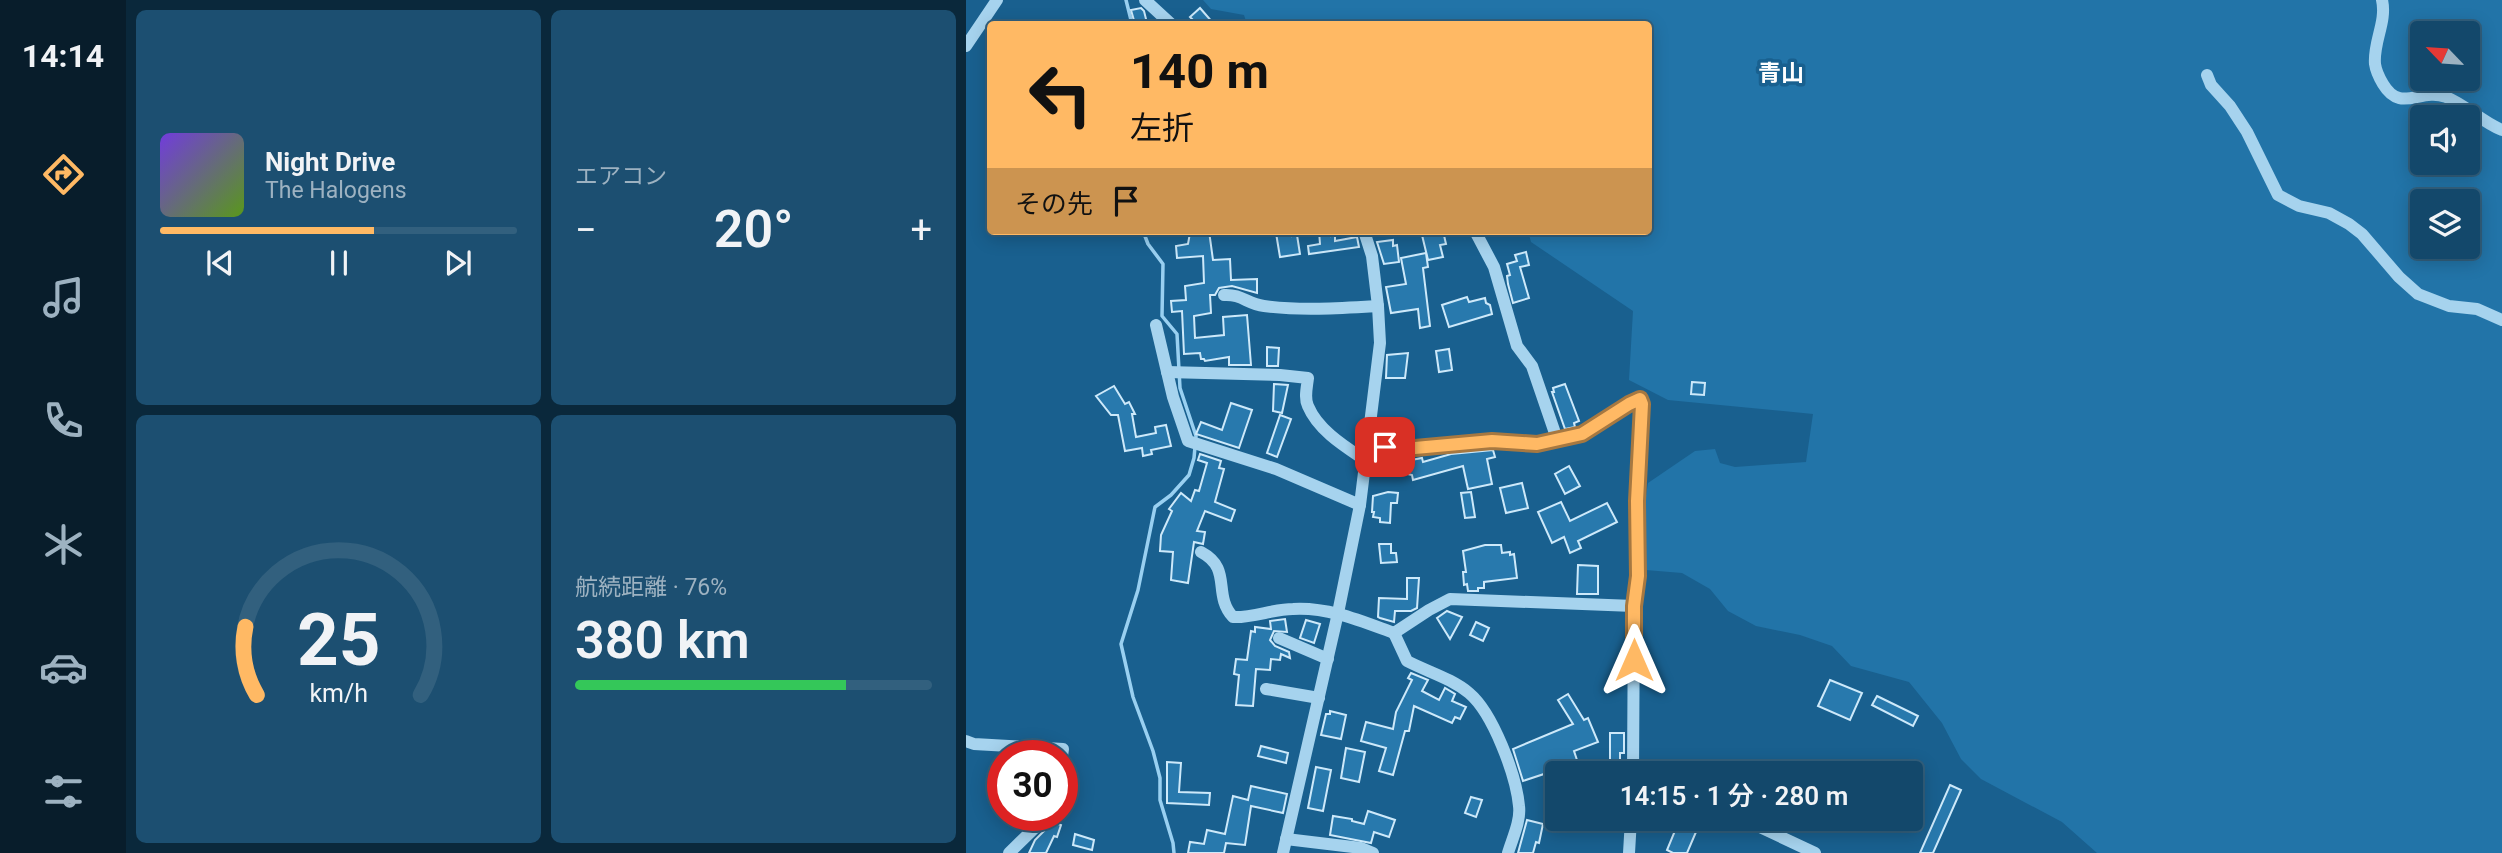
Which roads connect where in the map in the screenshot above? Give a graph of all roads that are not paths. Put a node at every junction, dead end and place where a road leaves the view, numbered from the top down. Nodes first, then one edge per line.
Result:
1 (997, 0) edge
2 (1145, 0) edge
3 (2382, 0) edge
4 (1168, 21) edge
5 (966, 46) edge
6 (2207, 75) dead end
7 (2502, 130) edge
8 (1365, 235) edge
9 (1477, 235) edge
10 (1224, 295) dead end
11 (1378, 306) junction
12 (2502, 320) edge
13 (1156, 325) dead end
14 (1167, 372) junction
15 (1557, 439) junction
16 (1368, 441) junction
17 (1365, 460) junction
18 (1360, 505) junction
19 (1201, 552) dead end
20 (1634, 606) junction
21 (1338, 613) junction
22 (1394, 634) junction
23 (1279, 638) dead end
24 (1328, 660) junction
25 (1266, 689) dead end
26 (1319, 698) junction
27 (966, 741) edge
28 (987, 745) edge
29 (1633, 761) edge
30 (1031, 831) edge
31 (1630, 831) edge
32 (1768, 831) edge
33 (1286, 839) junction
34 (1009, 853) edge
35 (1283, 853) edge
36 (1373, 853) edge
37 (1508, 853) edge
38 (1629, 853) edge
39 (1815, 853) edge

1 - 5 street
2 - 4 street
3 - 7 street
6 - 12 street
8 - 11 street
9 - 15 street
10 - 11 street
11 - 16 street
13 - 14 street
14 - 17 street
14 - 18 street
15 - 16 street
15 - 20 street
16 - 17 street
17 - 18 street
18 - 21 street
19 - 21 street
20 - 22 street
20 - 29 street
21 - 22 street
21 - 24 street
22 - 37 street
23 - 24 street
24 - 26 street
25 - 26 street
26 - 33 street
27 - 28 street
30 - 34 street
31 - 38 street
32 - 39 street
33 - 35 street
33 - 36 street

